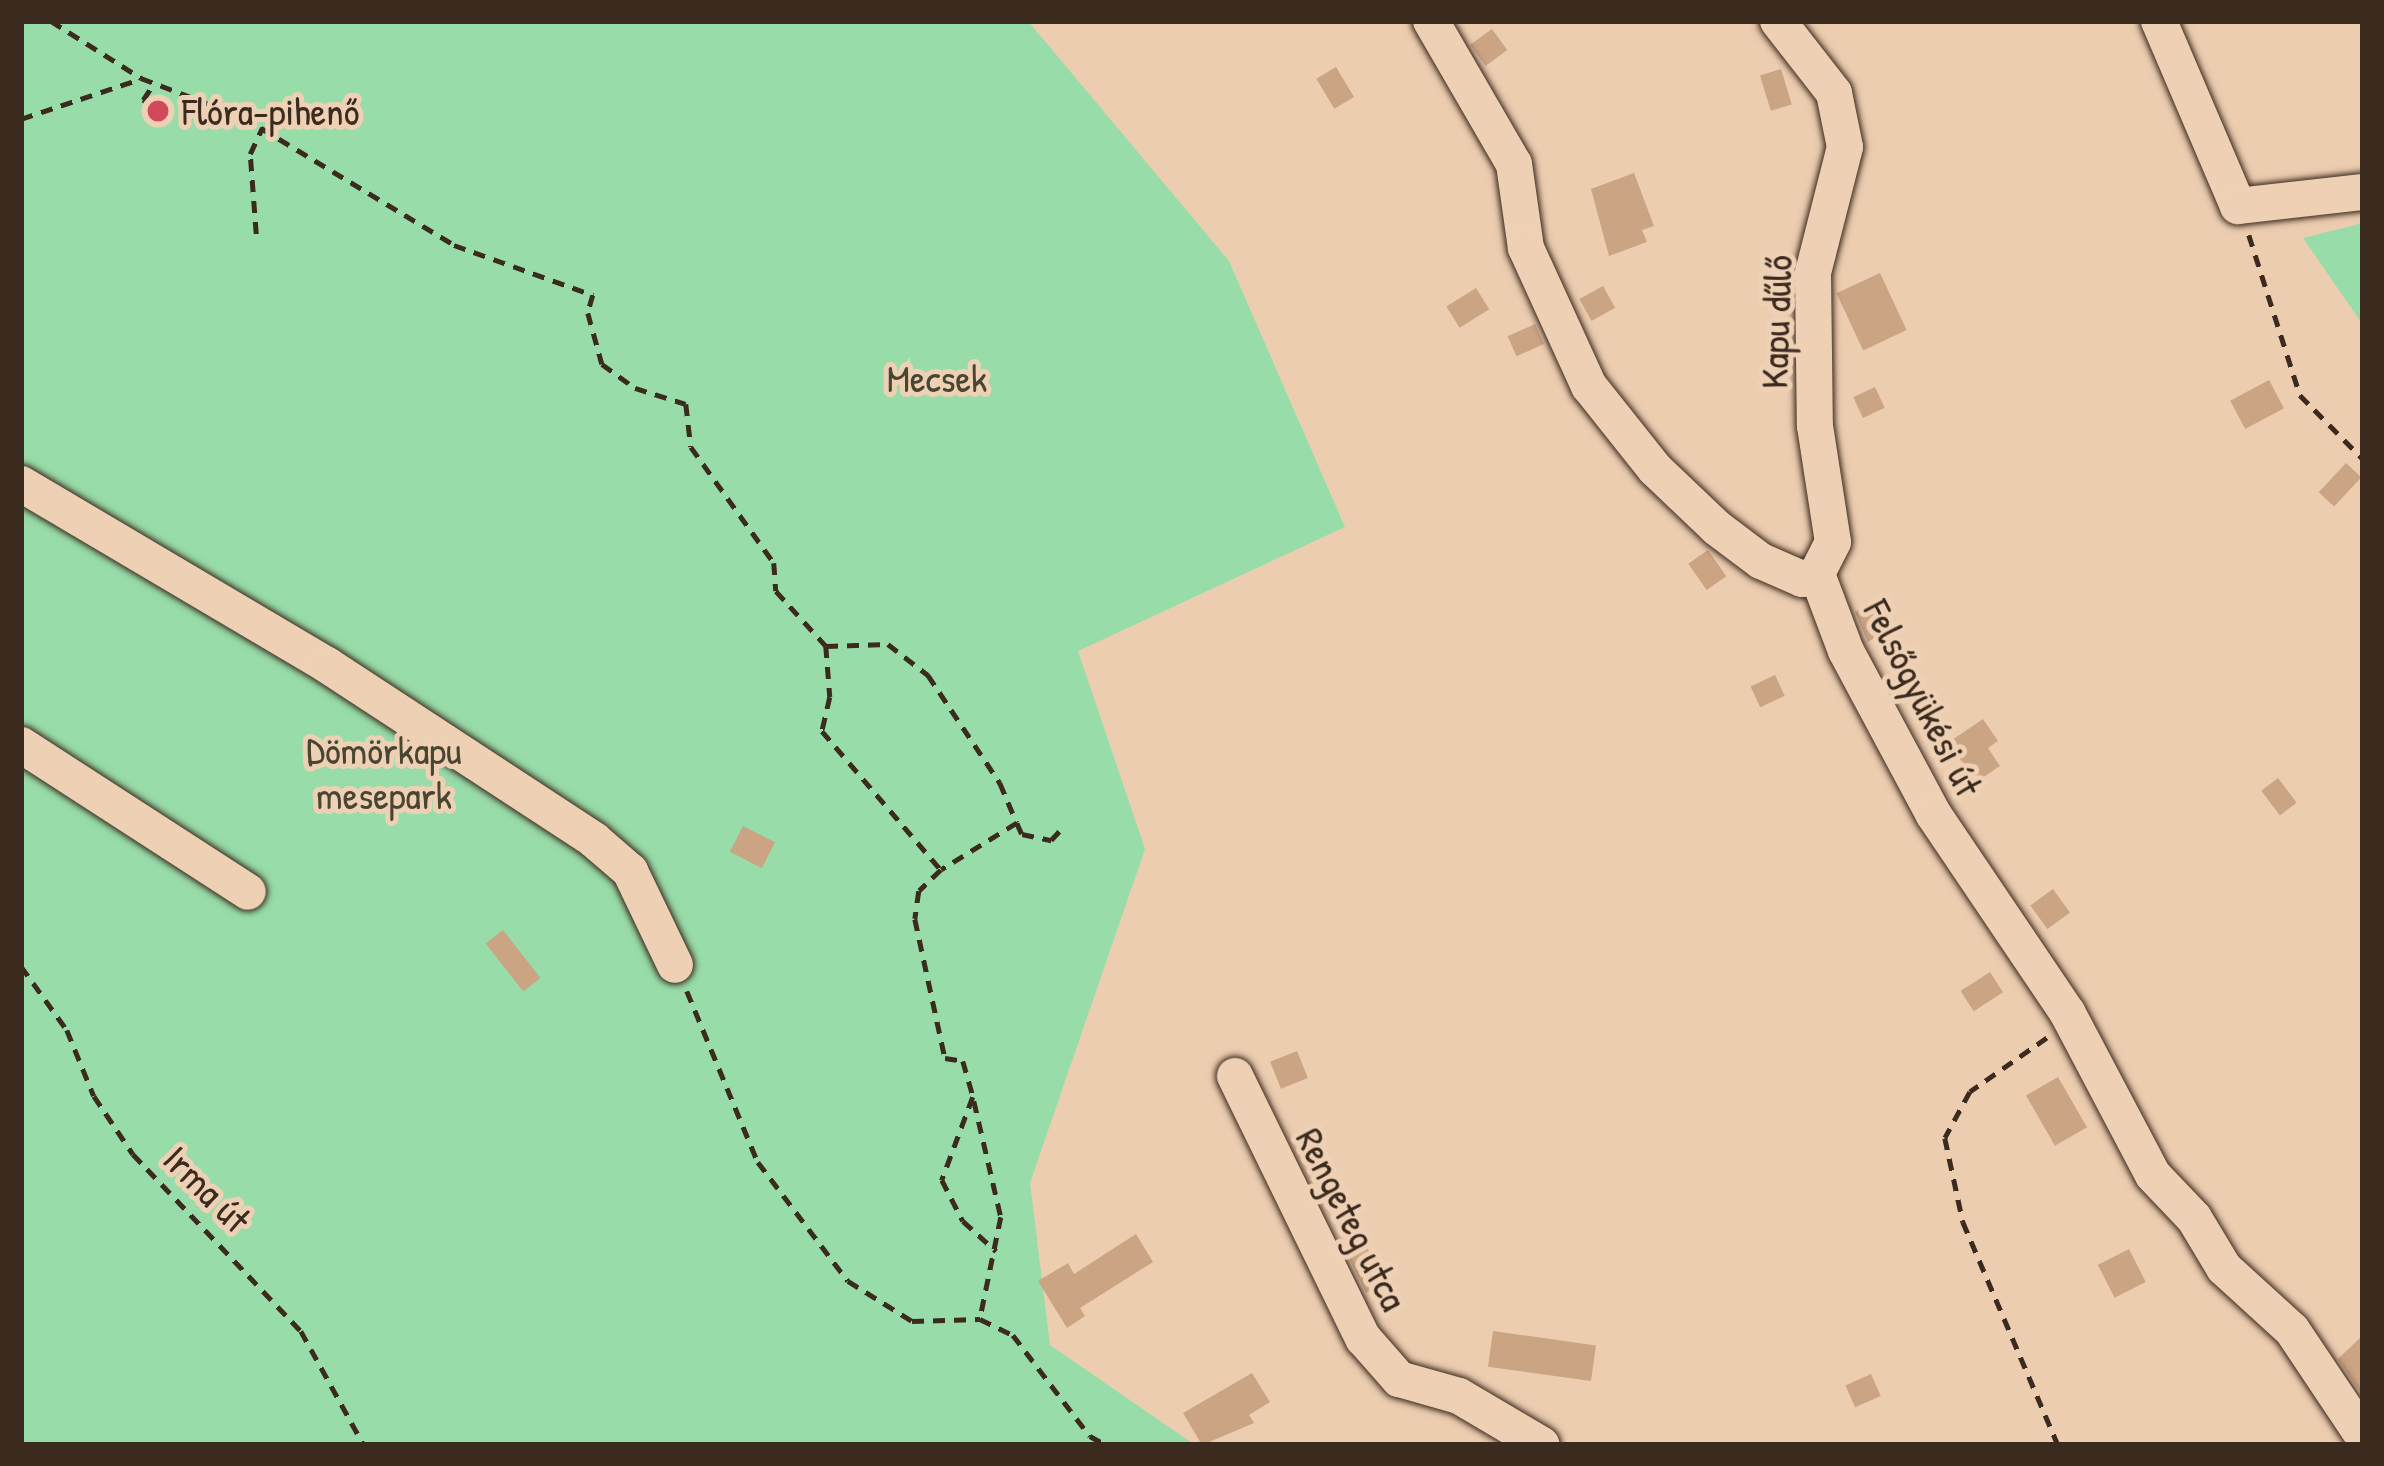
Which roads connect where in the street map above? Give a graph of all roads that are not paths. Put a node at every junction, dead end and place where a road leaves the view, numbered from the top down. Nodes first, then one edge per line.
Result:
1 (1431, 21) edge
2 (1778, 21) edge
3 (2159, 21) edge
4 (2363, 192) edge
5 (21, 484) edge
6 (1817, 574) junction
7 (21, 745) edge
8 (248, 892) dead end
9 (675, 965) road end
10 (1235, 1076) dead end
11 (2363, 1436) edge
12 (1541, 1445) edge

1 - 6 street, Felsőgyükési út
2 - 6 street, Kapu dűlő
3 - 4 street
5 - 9 street
6 - 11 street, Felsőgyükési út
7 - 8 street
10 - 12 street, Rengeteg utca

